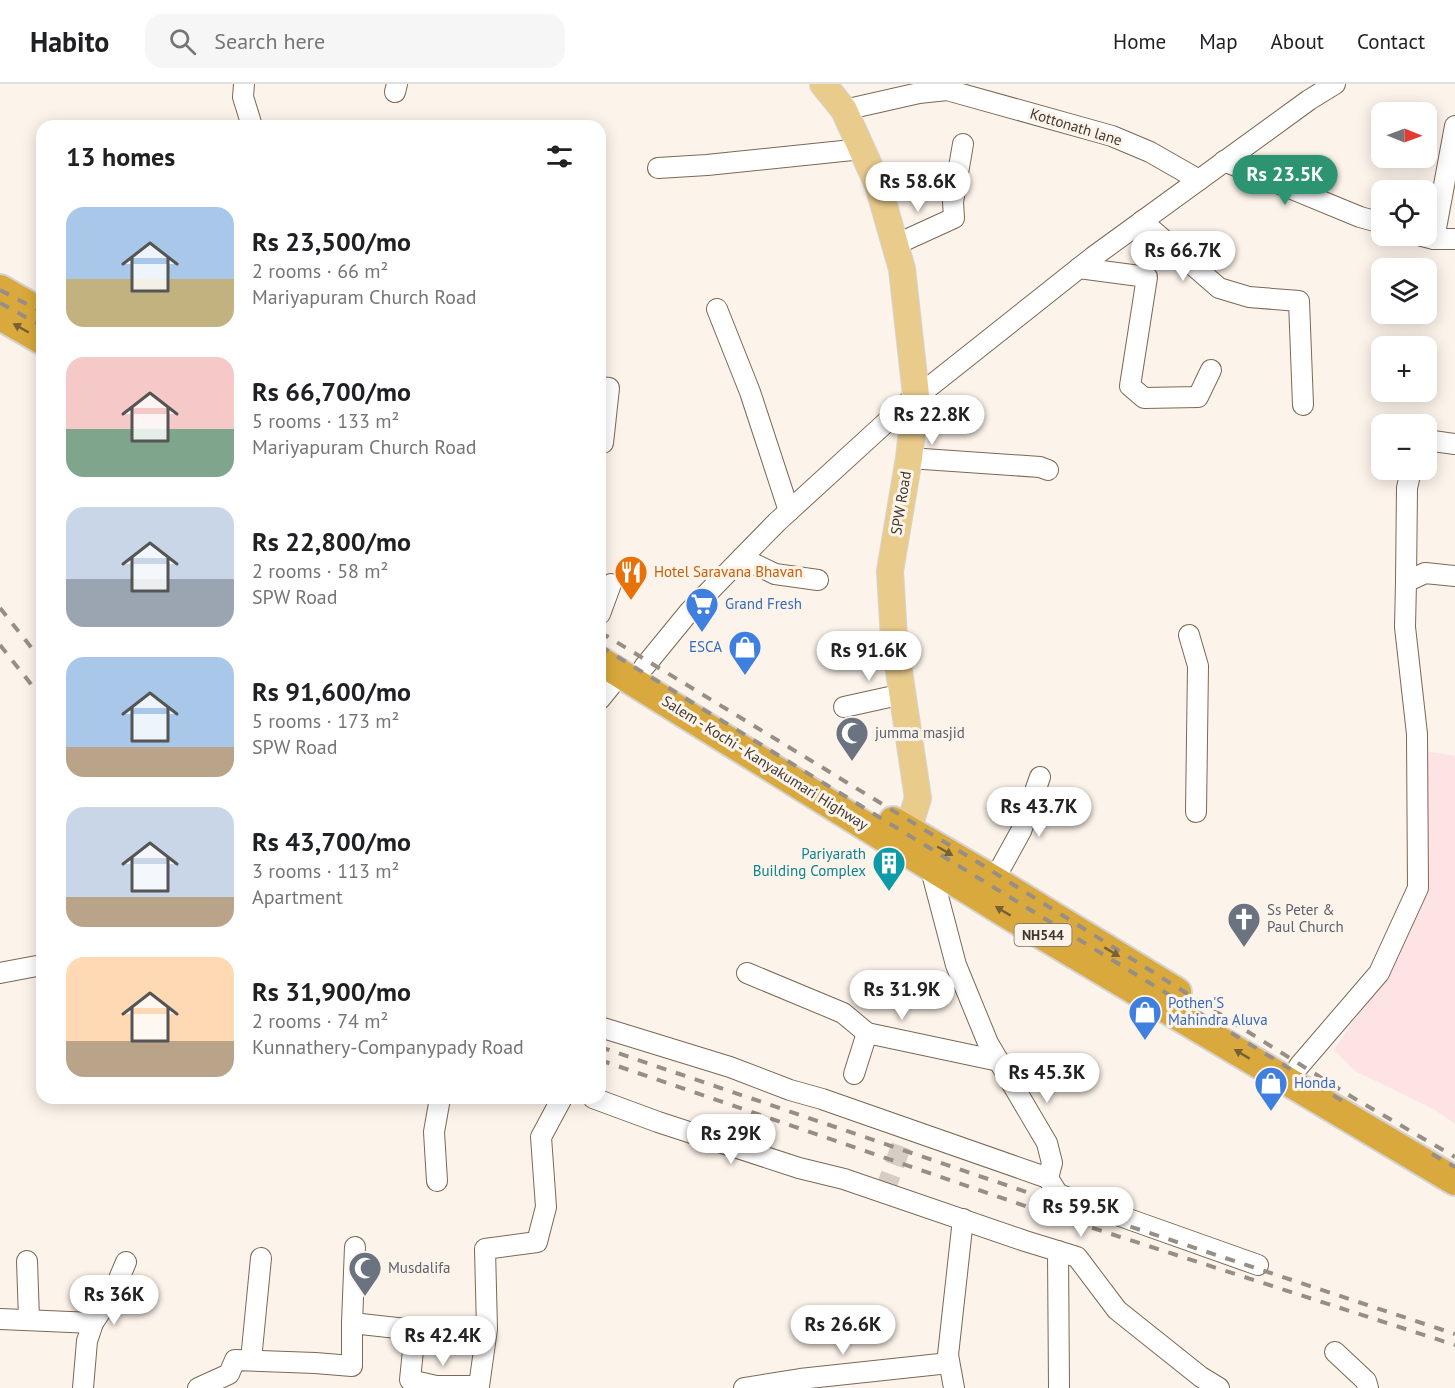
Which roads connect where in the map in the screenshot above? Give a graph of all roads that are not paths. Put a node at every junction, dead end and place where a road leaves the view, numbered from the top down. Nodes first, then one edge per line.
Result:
1 (244, 84) edge
2 (823, 84) edge
3 (1329, 86) edge
4 (946, 87) edge
5 (844, 110) junction
6 (250, 120) edge
7 (1455, 126) edge
8 (963, 144) dead end
9 (862, 149) junction
10 (1224, 161) junction
11 (658, 168) dead end
12 (1199, 180) junction
13 (1437, 200) edge
14 (1371, 220) edge
15 (1142, 221) junction
16 (1437, 238) edge
17 (1455, 239) edge
18 (897, 243) junction
19 (1078, 268) junction
20 (0, 289) edge
21 (717, 309) dead end
22 (36, 310) edge
23 (0, 316) edge
24 (36, 337) edge
25 (1211, 370) dead end
26 (606, 388) edge
27 (916, 395) junction
28 (1303, 405) dead end
29 (606, 416) edge
30 (1437, 442) edge
31 (1455, 444) edge
32 (909, 458) junction
33 (1048, 470) dead end
34 (1409, 480) edge
35 (789, 511) junction
36 (742, 558) junction
37 (1455, 576) edge
38 (818, 580) dead end
39 (1406, 582) junction
40 (611, 584) dead end
41 (606, 598) edge
42 (1189, 635) dead end
43 (606, 660) edge
44 (612, 680) edge
45 (903, 694) junction
46 (844, 707) dead end
47 (1040, 777) dead end
48 (1196, 812) dead end
49 (908, 830) junction
50 (930, 866) junction
51 (994, 880) junction
52 (36, 966) edge
53 (0, 973) edge
54 (747, 973) dead end
55 (606, 1029) edge
56 (867, 1033) junction
57 (999, 1060) junction
58 (1299, 1066) junction
59 (854, 1074) dead end
60 (606, 1103) edge
61 (439, 1104) edge
62 (559, 1104) edge
63 (1455, 1158) edge
64 (1048, 1178) junction
65 (437, 1181) dead end
66 (1455, 1181) edge
67 (963, 1220) junction
68 (355, 1247) dead end
69 (1058, 1251) junction
70 (261, 1258) dead end
71 (27, 1261) dead end
72 (126, 1262) dead end
73 (1258, 1265) dead end
74 (0, 1319) edge
75 (29, 1319) junction
76 (93, 1323) junction
77 (352, 1323) junction
78 (1335, 1352) dead end
79 (251, 1360) junction
80 (949, 1363) junction
81 (82, 1388) edge
82 (198, 1388) edge
83 (744, 1388) edge
84 (954, 1388) edge
85 (1059, 1388) edge
86 (1219, 1388) edge
87 (1368, 1388) edge

1 - 6 street
2 - 5 main road, SPW Road
3 - 10 street
4 - 5 street, Kottonath lane
4 - 12 street, Kottonath lane
5 - 9 main road, SPW Road
7 - 13 street
8 - 18 street
9 - 11 street
9 - 18 main road, SPW Road
10 - 12 street
10 - 14 street
12 - 15 street
15 - 19 street
15 - 28 street
16 - 17 street
18 - 27 main road, SPW Road
19 - 25 street
19 - 27 street
20 - 22 highway
21 - 35 street
24 -> 23 highway
26 - 29 street
27 - 32 main road, SPW Road
27 - 35 street
30 - 31 street
32 - 33 street
32 - 45 main road, SPW Road
34 - 39 street
35 - 36 street
36 - 38 street
36 - 44 street
37 - 39 street
39 - 58 street
40 - 41 street
42 - 48 street
43 - 44 highway, Salem - Kochi - Kanyakumari Highway / NH544
44 - 49 highway, Salem - Kochi - Kanyakumari Highway / NH544
44 - 50 highway, Salem - Kochi - Kanyakumari Highway / NH544
45 - 46 street
45 - 49 main road, SPW Road
47 - 51 street
49 -> 51 highway, Salem - Kochi - Kanyakumari Highway / NH544
50 - 57 street
66 -> 50 highway, Salem - Kochi - Kanyakumari Highway / NH544
51 -> 58 highway, Salem - Kochi - Kanyakumari Highway / NH544
52 - 53 street
54 - 56 street
55 - 64 street
56 - 57 street
56 - 59 street
57 - 64 street
58 - 63 highway, Salem - Kochi - Kanyakumari Highway / NH544
60 - 67 street
61 - 65 street
62 - 77 street
64 - 73 street
67 - 69 street
67 - 80 street
68 - 77 street
69 - 85 street
69 - 86 street
70 - 79 street
71 - 75 street
72 - 76 street
74 - 75 street
75 - 76 street
76 - 81 street
77 - 79 street
78 - 87 street
79 - 82 street
80 - 83 street
80 - 84 street

